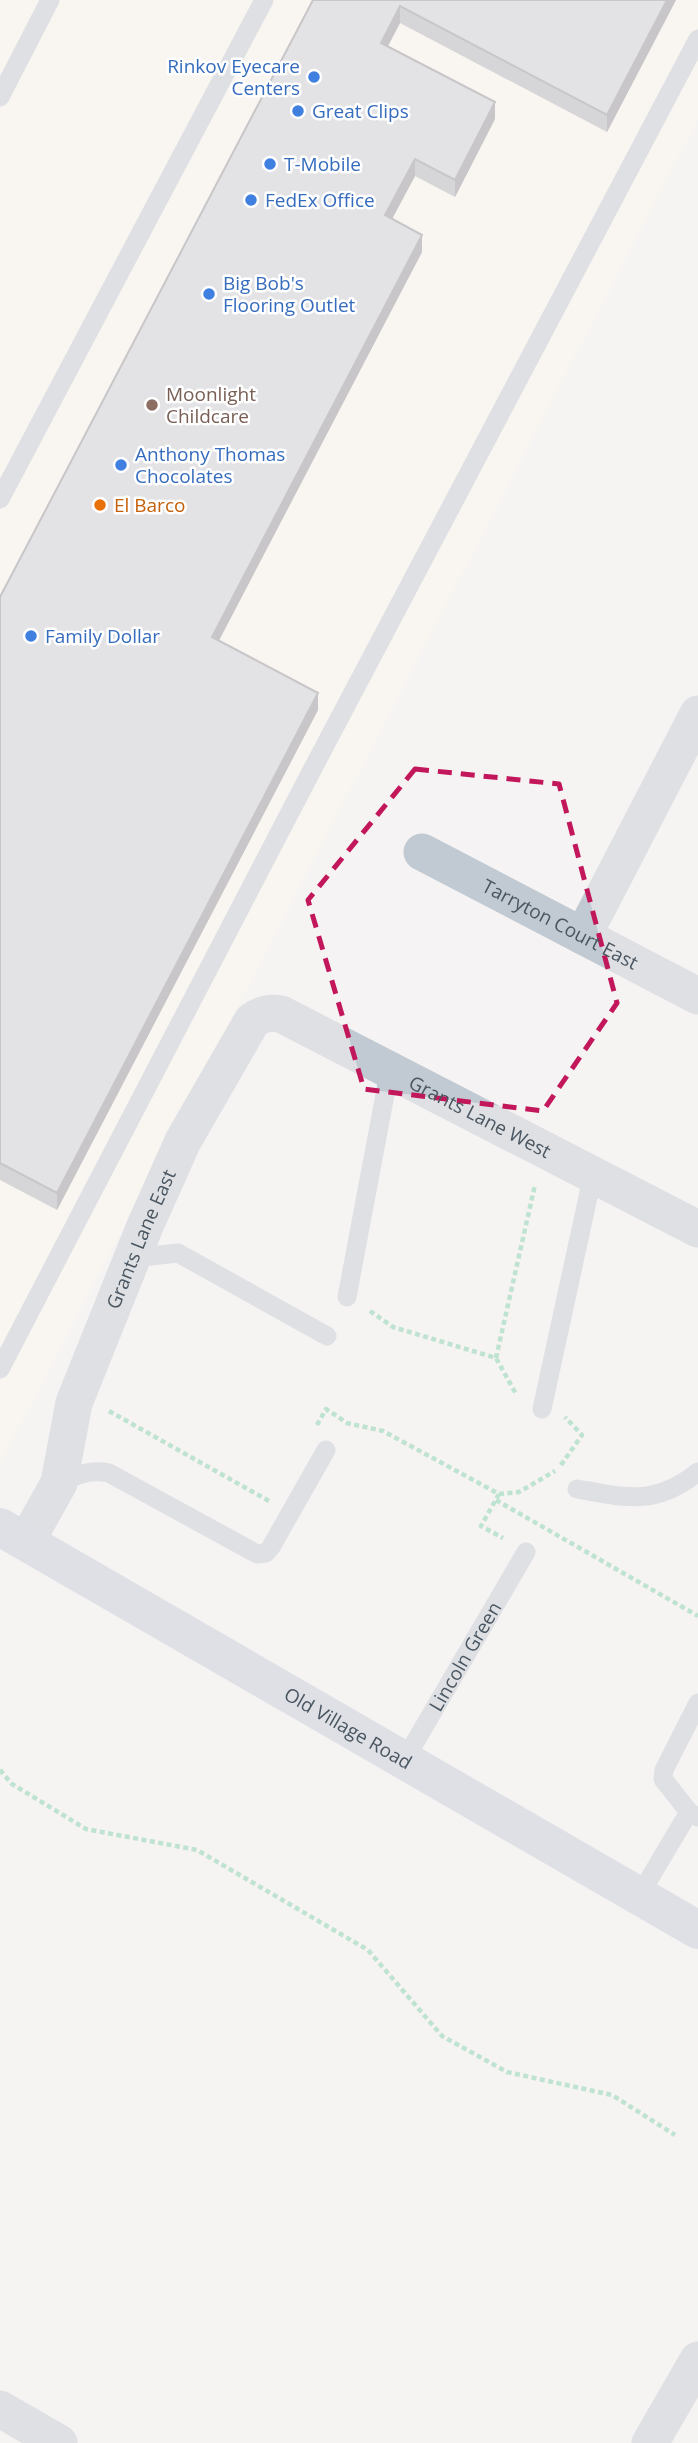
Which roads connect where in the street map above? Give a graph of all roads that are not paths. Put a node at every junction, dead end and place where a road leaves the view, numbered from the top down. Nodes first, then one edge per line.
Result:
1 (50, 0) edge
2 (264, 0) edge
3 (698, 39) edge
4 (0, 97) edge
5 (0, 499) edge
6 (698, 714) edge
7 (422, 852) dead end
8 (583, 936) junction
9 (698, 996) edge
10 (262, 1014) joint
11 (390, 1068) junction
12 (593, 1174) junction
13 (698, 1229) edge
14 (132, 1258) junction
15 (347, 1297) road end
16 (327, 1336) dead end
17 (0, 1369) edge
18 (542, 1409) road end
19 (326, 1450) dead end
20 (698, 1472) edge
21 (59, 1482) junction
22 (577, 1489) dead end
23 (13, 1535) edge
24 (526, 1552) road end
25 (698, 1703) edge
26 (404, 1761) junction
27 (694, 1814) edge
28 (639, 1896) junction
29 (698, 1930) edge
30 (698, 2360) edge
31 (0, 2409) edge
32 (59, 2443) edge
33 (650, 2443) edge

1 - 4 lane
2 - 5 lane
3 - 17 lane
6 - 8 street
7 - 8 street, Tarryton Court East
8 - 9 street, Tarryton Court East
10 - 11 street, Grants Lane West
10 - 14 street, Grants Lane East
11 - 12 street, Grants Lane West
11 - 15 lane
12 - 13 street, Grants Lane West
12 - 18 lane
14 - 16 lane
14 - 21 street, Grants Lane East
19 - 21 lane
20 - 22 lane
21 - 23 street, Grants Lane East
23 - 26 street, Old Village Road
24 - 26 lane, Lincoln Green
25 - 27 lane
26 - 28 street, Old Village Road
27 - 28 lane
28 - 29 street, Old Village Road
30 - 33 street
31 - 32 street

